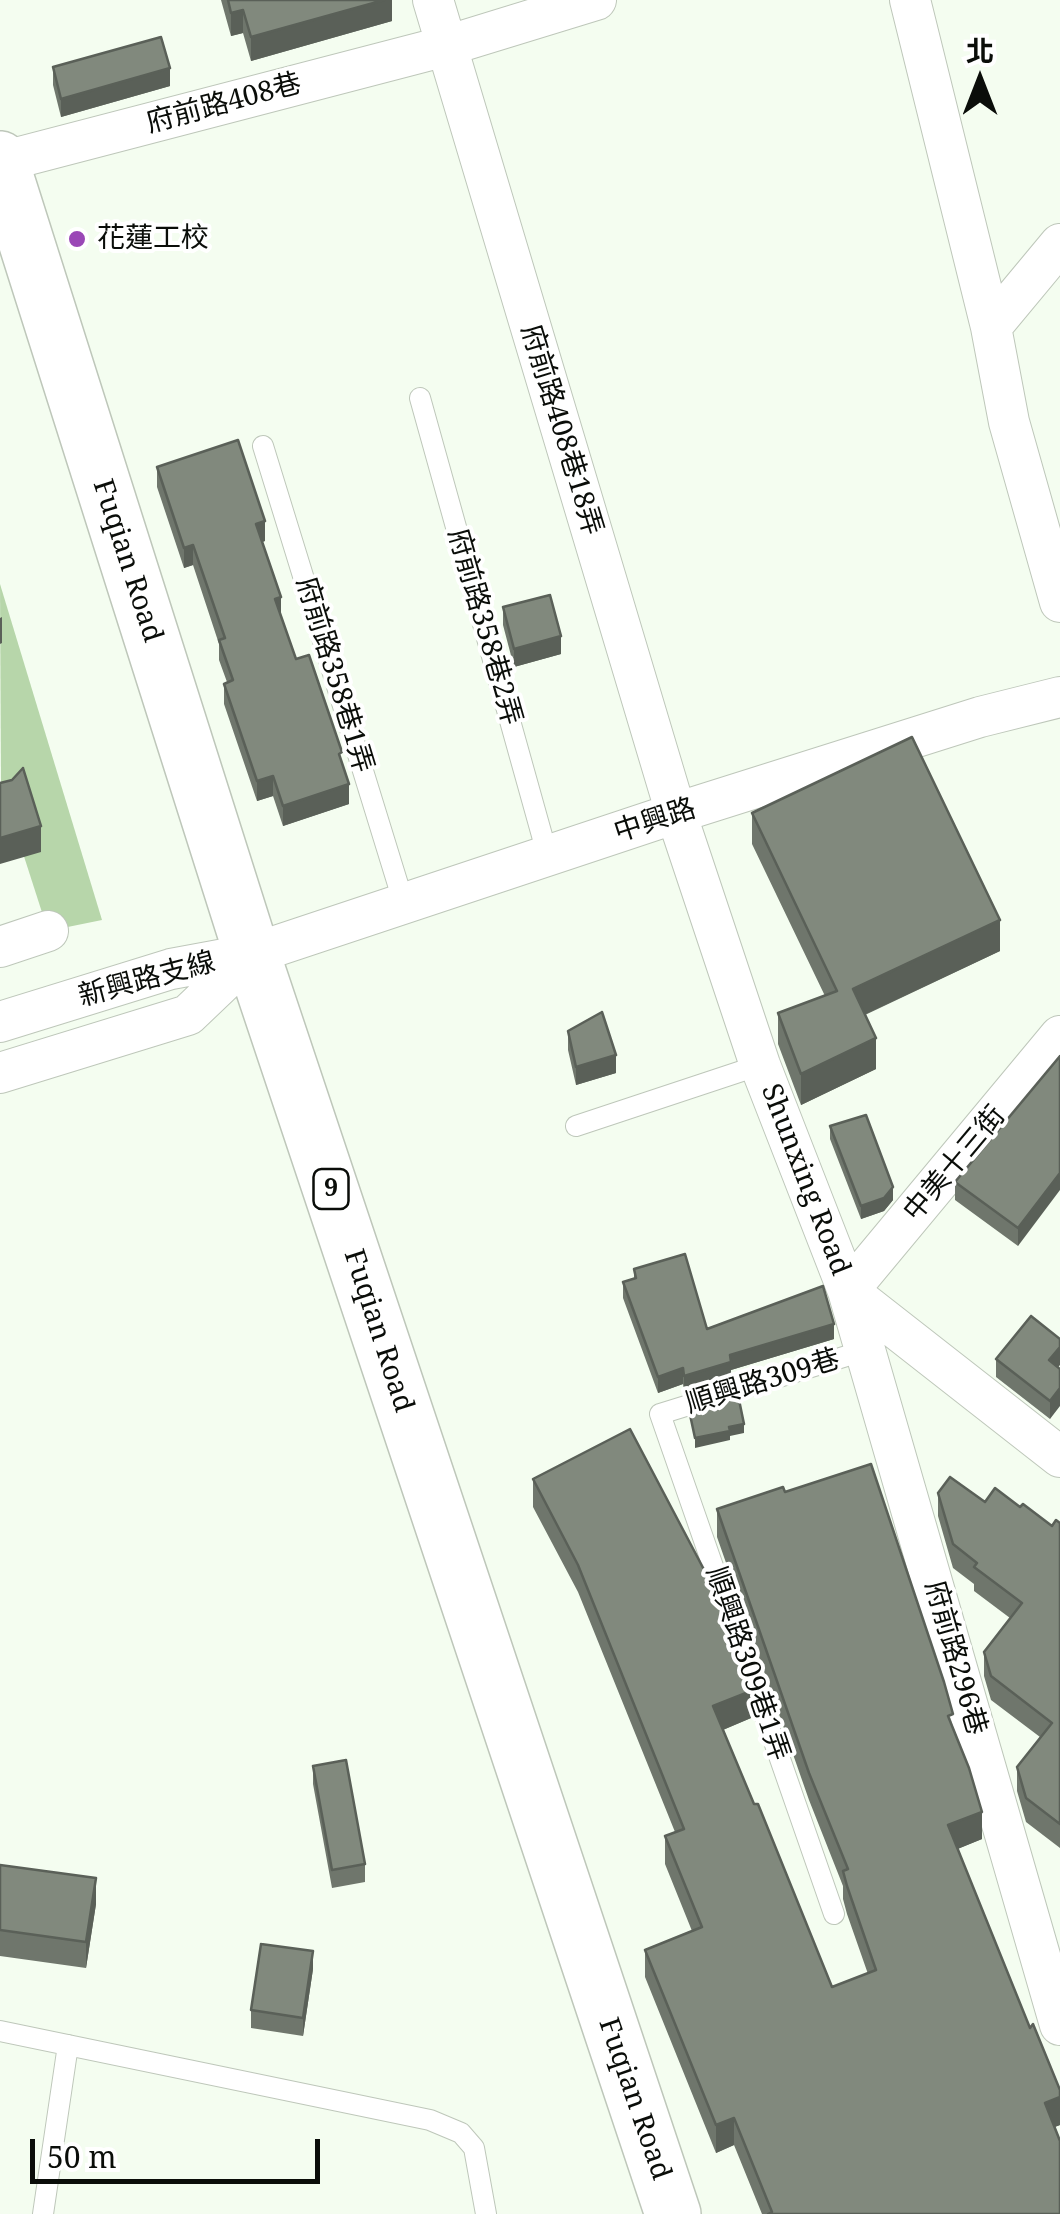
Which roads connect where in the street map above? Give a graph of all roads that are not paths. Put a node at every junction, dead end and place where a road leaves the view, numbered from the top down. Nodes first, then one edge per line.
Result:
1 (433, 0) edge
2 (596, 0) edge
3 (910, 0) edge
4 (446, 46) junction
5 (0, 160) edge
6 (1060, 244) edge
7 (991, 327) junction
8 (420, 398) dead end
9 (263, 446) dead end
10 (1060, 602) edge
11 (1060, 696) edge
12 (676, 813) junction
13 (548, 857) junction
14 (404, 904) junction
15 (48, 931) dead end
16 (0, 946) edge
17 (252, 954) junction
18 (0, 1022) edge
19 (1060, 1036) edge
20 (760, 1064) junction
21 (0, 1073) edge
22 (576, 1126) dead end
23 (848, 1290) junction
24 (866, 1350) junction
25 (660, 1414) joint
26 (1060, 1457) edge
27 (834, 1914) dead end
28 (1060, 2025) edge
29 (0, 2030) edge
30 (68, 2045) junction
31 (43, 2214) edge
32 (486, 2214) edge
33 (673, 2214) edge

1 - 4 street, 府前路408巷18弄
2 - 4 street, 府前路408巷
3 - 7 street
4 - 5 street, 府前路408巷
4 - 12 street, 府前路408巷18弄
5 - 17 main road, Fuqian Road / 9
6 - 7 street
7 - 10 street
8 - 13 lane, 府前路358巷2弄
9 - 14 lane, 府前路358巷1弄
11 - 12 street, 中興路
12 - 13 street, 中興路
12 - 20 street, Shunxing Road
13 - 14 street, 中興路
14 - 17 street, 中興路
15 - 16 street
17 - 18 street, 新興路支線
17 - 21 street, 新興路支線
17 - 33 main road, Fuqian Road / 9
19 - 23 street, 中美十三街
20 - 22 lane
20 - 23 street, Shunxing Road
23 - 24 street, 府前路296巷
23 - 26 street, Shunxing Road
24 - 25 lane, 順興路309巷
24 - 28 street, 府前路296巷
25 - 27 lane, 順興路309巷1弄
29 - 30 lane
30 - 31 lane
30 - 32 lane

